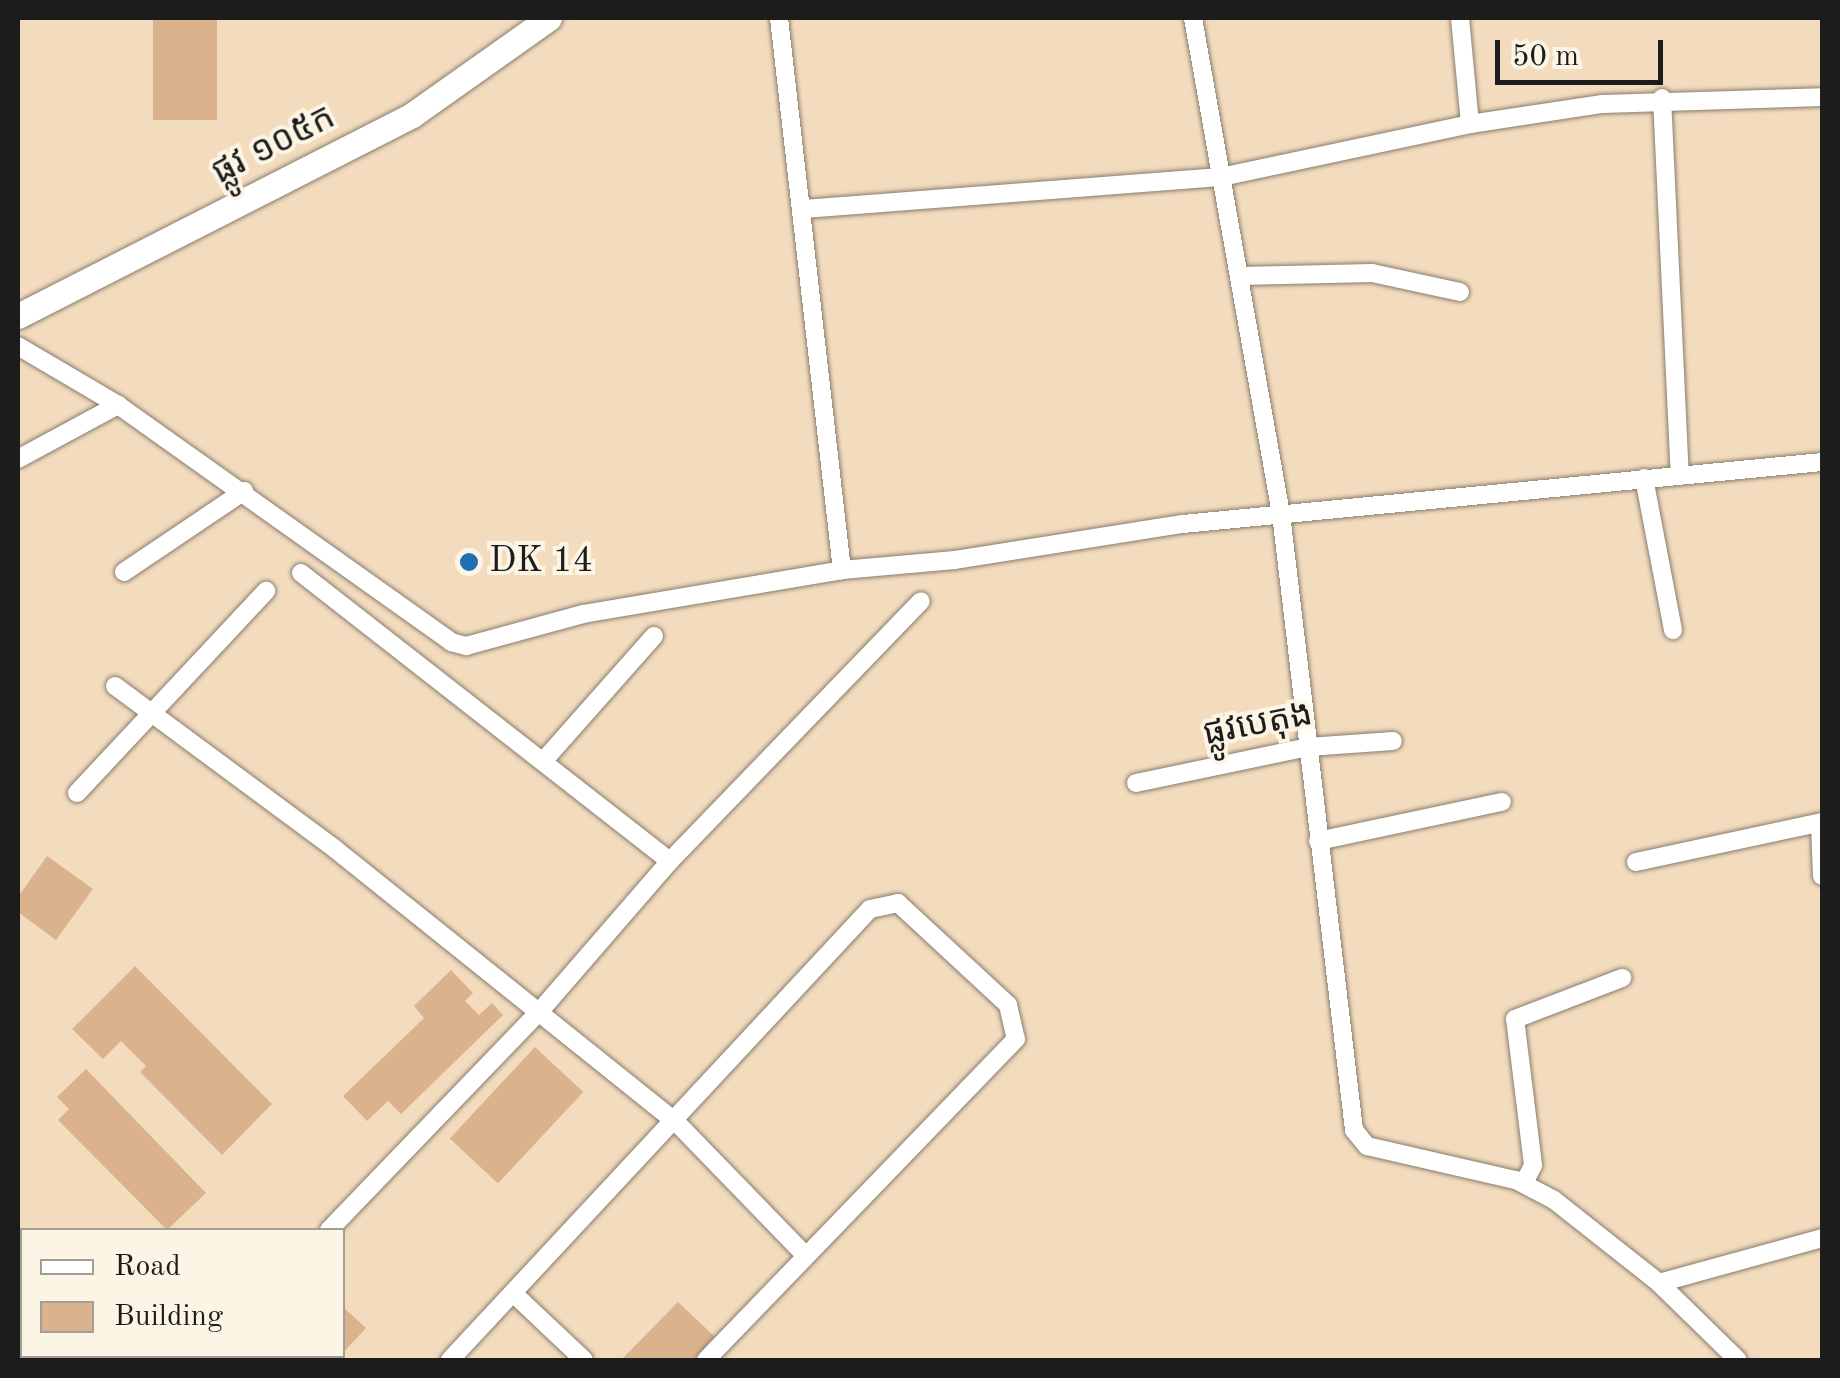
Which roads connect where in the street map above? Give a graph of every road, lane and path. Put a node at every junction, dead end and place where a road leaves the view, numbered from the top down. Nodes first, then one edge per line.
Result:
1 (549, 18) edge
2 (778, 18) edge
3 (1192, 18) edge
4 (1460, 18) edge
5 (1822, 97) edge
6 (1662, 98) junction
7 (1470, 124) junction
8 (1221, 177) junction
9 (803, 210) junction
10 (1238, 276) junction
11 (1460, 292) dead end
12 (18, 316) edge
13 (18, 346) edge
14 (118, 405) junction
15 (18, 460) edge
16 (1822, 462) edge
17 (1680, 475) junction
18 (1644, 478) junction
19 (244, 491) junction
20 (1281, 514) junction
21 (842, 570) junction
22 (124, 572) dead end
23 (302, 573) dead end
24 (266, 591) dead end
25 (921, 601) dead end
26 (1673, 630) dead end
27 (654, 636) dead end
28 (115, 686) dead end
29 (153, 714) junction
30 (1392, 741) dead end
31 (1308, 747) junction
32 (546, 758) junction
33 (1136, 783) dead end
34 (78, 793) dead end
35 (1502, 802) dead end
36 (1822, 823) edge
37 (1318, 840) junction
38 (670, 861) junction
39 (1636, 862) dead end
40 (1822, 876) edge
41 (1622, 978) dead end
42 (540, 1011) junction
43 (677, 1123) junction
44 (1524, 1183) junction
45 (331, 1228) edge
46 (1822, 1238) edge
47 (805, 1254) junction
48 (1659, 1284) junction
49 (514, 1294) junction
50 (450, 1360) edge
51 (584, 1360) edge
52 (706, 1360) edge
53 (1738, 1360) edge

1 - 12 main road, ផ្លូវ ១០៥ក
2 - 9 street
3 - 8 street
4 - 7 street
5 - 6 street
6 - 7 street
6 - 17 street
7 - 8 street
8 - 9 street
8 - 10 street
9 - 21 street
10 - 11 street
10 - 20 street
13 - 14 street
14 - 15 street
14 - 19 street
16 - 17 street
17 - 18 street
18 - 20 street
18 - 26 street
19 - 21 street
19 - 22 street
20 - 21 street
20 - 31 street
23 - 32 street
24 - 29 street
25 - 38 street
27 - 32 street
28 - 29 street
29 - 34 street
29 - 42 street
30 - 31 street, ផ្លូវបេតុង
31 - 33 street, ផ្លូវបេតុង
31 - 37 street
32 - 38 street
35 - 37 street
36 - 39 street
36 - 40 street
37 - 44 street
38 - 42 street
41 - 44 street
42 - 43 street
42 - 45 street
43 - 47 street
43 - 47 street
43 - 49 street
44 - 48 street
46 - 48 street
47 - 52 street
48 - 53 street
49 - 50 street
49 - 51 street

